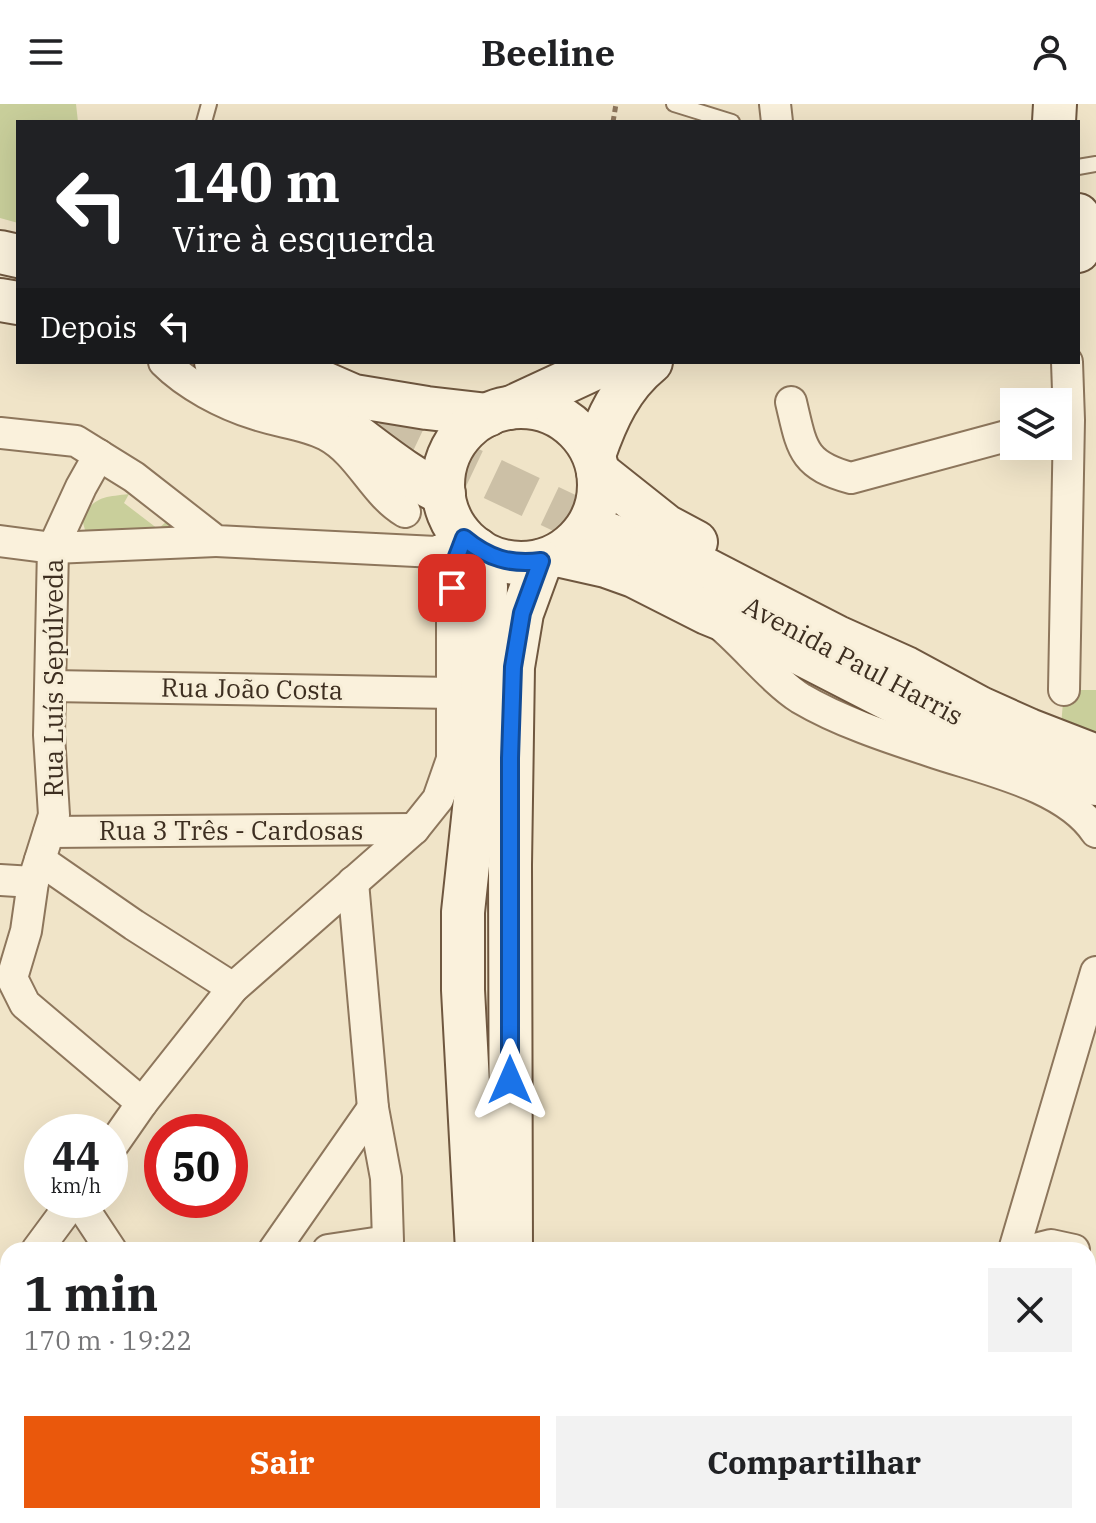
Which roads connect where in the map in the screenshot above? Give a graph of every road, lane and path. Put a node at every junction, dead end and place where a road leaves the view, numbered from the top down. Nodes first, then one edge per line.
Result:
1 (674, 104) edge
2 (726, 120) edge
3 (166, 364) edge
4 (221, 364) edge
5 (282, 364) edge
6 (605, 364) edge
7 (649, 364) edge
8 (1067, 364) edge
9 (1066, 388) edge
10 (791, 402) dead end
11 (499, 411) junction
12 (0, 433) edge
13 (1000, 438) edge
14 (99, 455) junction
15 (1064, 460) edge
16 (596, 464) junction
17 (405, 512) junction
18 (458, 524) junction
19 (0, 541) edge
20 (216, 541) junction
21 (53, 548) junction
22 (363, 548) junction
23 (549, 558) junction
24 (707, 613) junction
25 (51, 686) junction
26 (1064, 690) dead end
27 (453, 693) junction
28 (980, 708) junction
29 (1096, 756) edge
30 (1096, 784) edge
31 (414, 829) junction
32 (1096, 832) edge
33 (41, 858) junction
34 (0, 880) edge
35 (353, 882) junction
36 (1096, 972) edge
37 (233, 988) junction
38 (142, 1103) junction
39 (373, 1108) junction
40 (128, 1123) edge
41 (62, 1218) edge
42 (89, 1218) edge
43 (43, 1242) edge
44 (105, 1242) edge
45 (280, 1242) edge
46 (381, 1242) edge
47 (477, 1242) edge
48 (511, 1242) edge
49 (1016, 1242) edge

1 - 2 lane
3 - 17 street
4 - 18 main road
5 - 11 main road
6 - 11 main road
7 - 16 main road
8 - 9 street
10 - 13 street
11 - 16 main road
11 - 18 main road
12 - 14 street
14 - 20 street
14 - 21 street, Rua Luís Sepúlveda
15 - 26 street
16 - 23 main road
16 - 28 main road
17 - 18 street
17 - 22 street
18 - 22 street
18 - 23 main road
18 - 27 street
18 - 47 main road
19 - 21 street
20 - 21 street
20 - 22 street
21 - 25 street, Rua Luís Sepúlveda
23 - 24 main road
23 - 48 main road
24 - 30 main road
24 - 32 street
25 - 27 street, Rua João Costa
25 - 33 street, Rua Luís Sepúlveda
27 - 31 street
28 - 29 main road, Avenida Paul Harris
28 - 30 main road, Avenida Paul Harris
31 - 33 street, Rua 3 Três - Cardosas
31 - 35 street
33 - 34 street, Rua 3 Três - Cardosas
33 - 37 street
33 - 38 street, Rua Luís Sepúlveda
35 - 37 street
35 - 39 street
36 - 49 street
37 - 38 street
38 - 40 street
39 - 45 street
39 - 46 street
41 - 43 street
42 - 44 street

